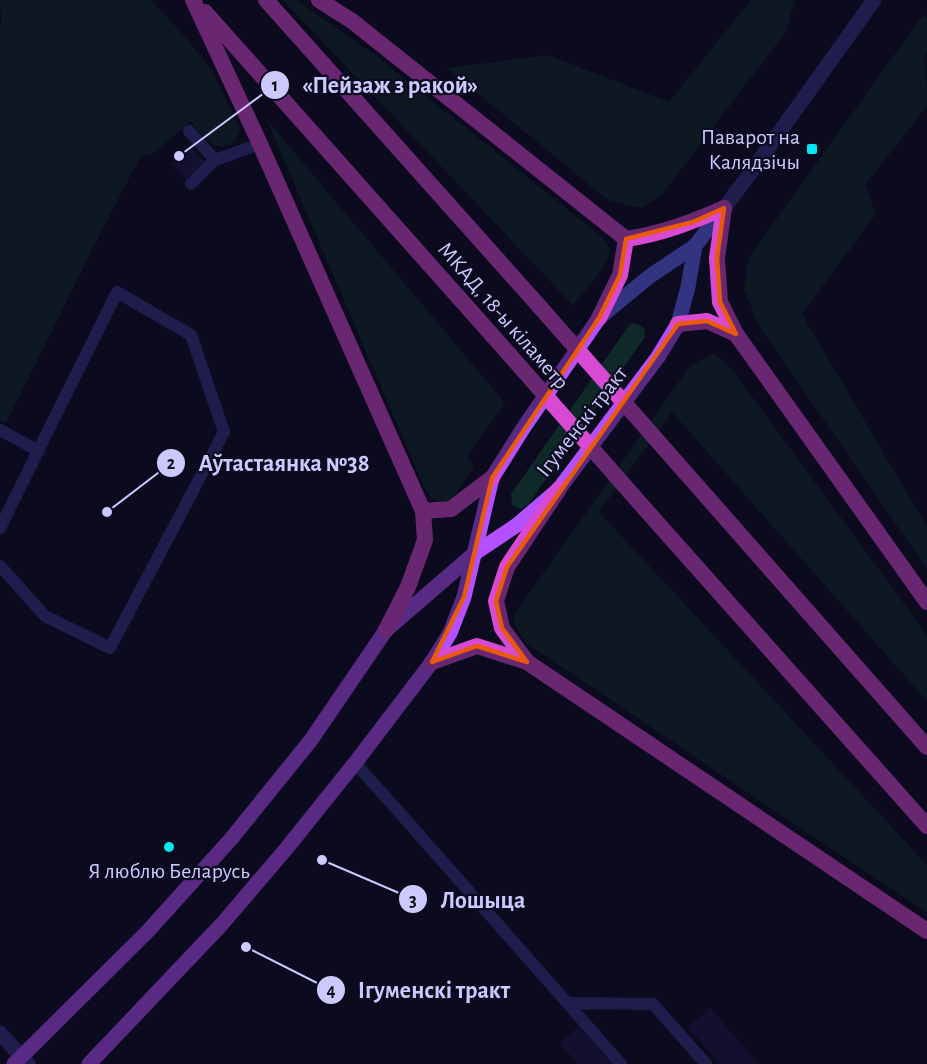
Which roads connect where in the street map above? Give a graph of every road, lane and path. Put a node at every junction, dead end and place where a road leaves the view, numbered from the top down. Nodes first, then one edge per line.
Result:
1 (194, 0) edge
2 (266, 0) edge
3 (319, 0) edge
4 (874, 0) edge
5 (189, 131) dead end
6 (260, 144) junction
7 (215, 160) junction
8 (191, 184) dead end
9 (724, 208) junction
10 (626, 239) junction
11 (695, 246) junction
12 (600, 318) junction
13 (678, 324) junction
14 (736, 334) junction
15 (0, 430) edge
16 (39, 451) junction
17 (492, 478) junction
18 (559, 489) junction
19 (423, 511) junction
20 (0, 528) edge
21 (475, 553) junction
22 (0, 566) edge
23 (927, 602) edge
24 (386, 630) junction
25 (432, 662) junction
26 (527, 662) junction
27 (927, 747) edge
28 (355, 763) junction
29 (927, 826) edge
30 (927, 931) edge
31 (567, 1003) junction
32 (0, 1033) edge
33 (21, 1061) edge
34 (702, 1063) edge
35 (89, 1064) edge
36 (621, 1064) edge

1 - 6 highway
1 - 29 highway, МКАД, 18-ы кіламетр, bridge
2 - 27 highway, МКАД, 18-ы кіламетр, bridge
3 - 10 highway
4 - 9 street
5 - 7 lane
6 - 7 lane
6 - 19 highway
7 - 8 lane
9 - 10 highway
9 - 11 street
9 - 14 highway
10 - 12 highway
11 - 12 street
11 - 13 street
12 - 17 main road, Ігуменскі тракт
13 - 14 highway
13 - 18 main road, Ігуменскі тракт
14 - 23 highway
15 - 16 lane
16 - 20 lane
16 - 22 lane
17 - 19 highway
17 - 21 main road, Ігуменскі тракт
18 - 21 main road, Ігуменскі тракт
18 - 26 highway
19 - 24 highway
21 - 24 main road, Ігуменскі тракт
21 - 25 main road, Ігуменскі тракт
24 - 33 main road, Ігуменскі тракт
25 - 26 highway
25 - 28 main road, Ігуменскі тракт
26 - 30 highway
28 - 31 lane
28 - 35 main road, Ігуменскі тракт
31 - 34 lane
31 - 36 lane
32 - 33 street

